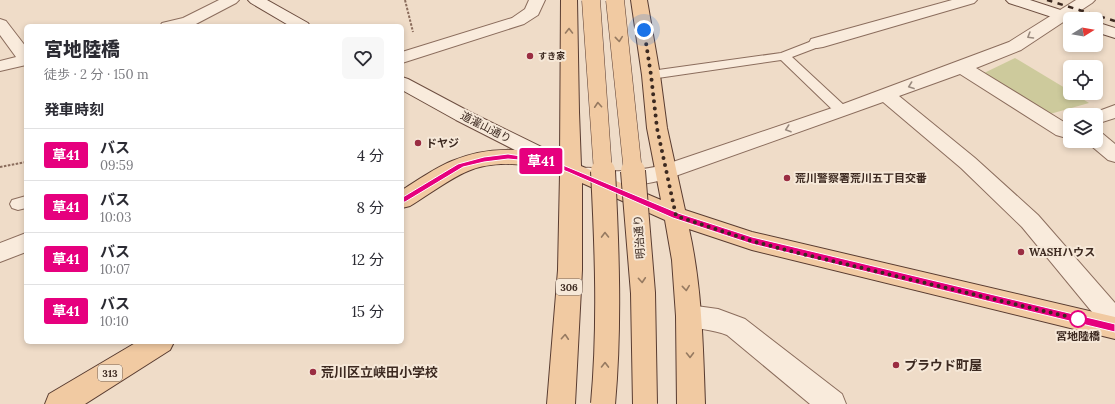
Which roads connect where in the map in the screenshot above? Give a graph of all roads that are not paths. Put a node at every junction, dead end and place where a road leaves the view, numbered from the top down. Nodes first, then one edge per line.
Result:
1 (231, 0) edge
2 (256, 0) edge
3 (537, 0) edge
4 (569, 0) edge
5 (591, 0) edge
6 (615, 0) edge
7 (639, 0) edge
8 (969, 0) edge
9 (1014, 0) edge
10 (1087, 0) edge
11 (1074, 12) edge
12 (1063, 16) edge
13 (1063, 21) edge
14 (0, 24) edge
15 (178, 24) edge
16 (298, 24) edge
17 (1103, 29) edge
18 (1115, 33) edge
19 (817, 43) joint
20 (784, 56) junction
21 (24, 57) edge
22 (404, 57) edge
23 (24, 60) edge
24 (0, 66) edge
25 (962, 67) junction
26 (651, 75) junction
27 (404, 84) edge
28 (886, 95) junction
29 (842, 111) junction
30 (1115, 111) edge
31 (1103, 115) edge
32 (1063, 130) edge
33 (1103, 145) edge
34 (1115, 154) edge
35 (571, 170) junction
36 (667, 172) junction
37 (404, 199) edge
38 (676, 216) junction
39 (24, 243) edge
40 (0, 253) edge
41 (689, 316) junction
42 (1115, 321) edge
43 (1115, 328) edge
44 (158, 344) edge
45 (59, 404) edge
46 (561, 404) edge
47 (603, 404) edge
48 (645, 404) edge
49 (690, 404) edge
50 (832, 404) edge

1 - 15 street
2 - 16 street
3 - 22 street
35 -> 4 main road, 306
47 -> 5 main road, bridge
6 -> 48 main road, 明治通り, bridge
7 - 26 main road
8 - 19 street
9 - 12 street
10 - 11 street, 道灌山通り
13 -> 25 street, 道灌山通り
14 - 21 street
17 - 18 street
19 - 20 lane
20 - 26 lane
20 - 29 lane
23 - 24 street
25 -> 28 street, 道灌山通り
25 - 32 street
26 - 36 main road
27 - 35 street, 道灌山通り
28 - 29 street, 道灌山通り
28 - 42 street
29 -> 36 street, 道灌山通り
30 - 31 street
33 - 34 street
35 - 36 street, 道灌山通り
35 - 37 main road
35 - 38 main road
46 -> 35 main road, 306
36 - 38 main road
38 -> 41 main road
38 - 43 main road
39 - 40 street
41 -> 49 main road
41 - 50 street
44 - 45 main road, 313

